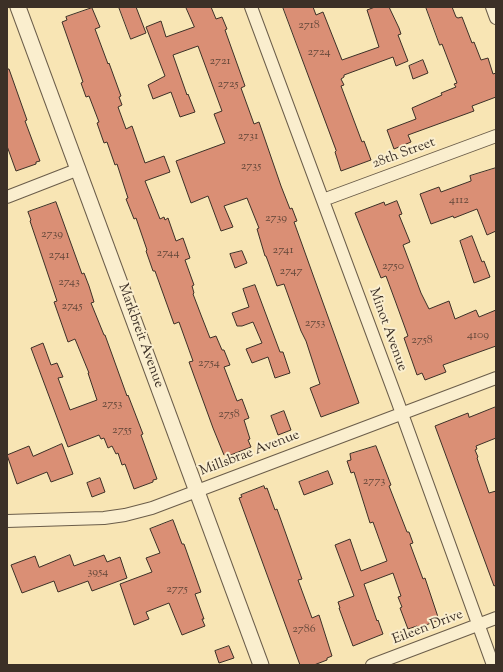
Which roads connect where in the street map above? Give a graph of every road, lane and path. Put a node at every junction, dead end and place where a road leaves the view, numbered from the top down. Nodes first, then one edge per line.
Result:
1 (18, 7) edge
2 (251, 7) edge
3 (492, 7) edge
4 (496, 18) edge
5 (496, 136) edge
6 (79, 170) junction
7 (7, 197) edge
8 (323, 200) junction
9 (496, 378) edge
10 (401, 413) junction
11 (196, 490) junction
12 (7, 521) edge
13 (496, 618) edge
14 (478, 625) junction
15 (261, 665) edge
16 (372, 665) edge
17 (493, 665) edge

1 - 6 street, Markbreit Avenue
2 - 8 street, Minot Avenue
3 - 4 street
5 - 8 street, 28th Street
6 - 7 street
6 - 11 street, Markbreit Avenue
8 - 10 street, Minot Avenue
9 - 10 street, Millsbrae Avenue
10 - 11 street, Millsbrae Avenue
10 - 14 street, Minot Avenue
11 - 12 street, Millsbrae Avenue
11 - 15 street, Markbreit Avenue
13 - 14 street, Eileen Drive
14 - 16 street, Eileen Drive
14 - 17 street, Minot Avenue

